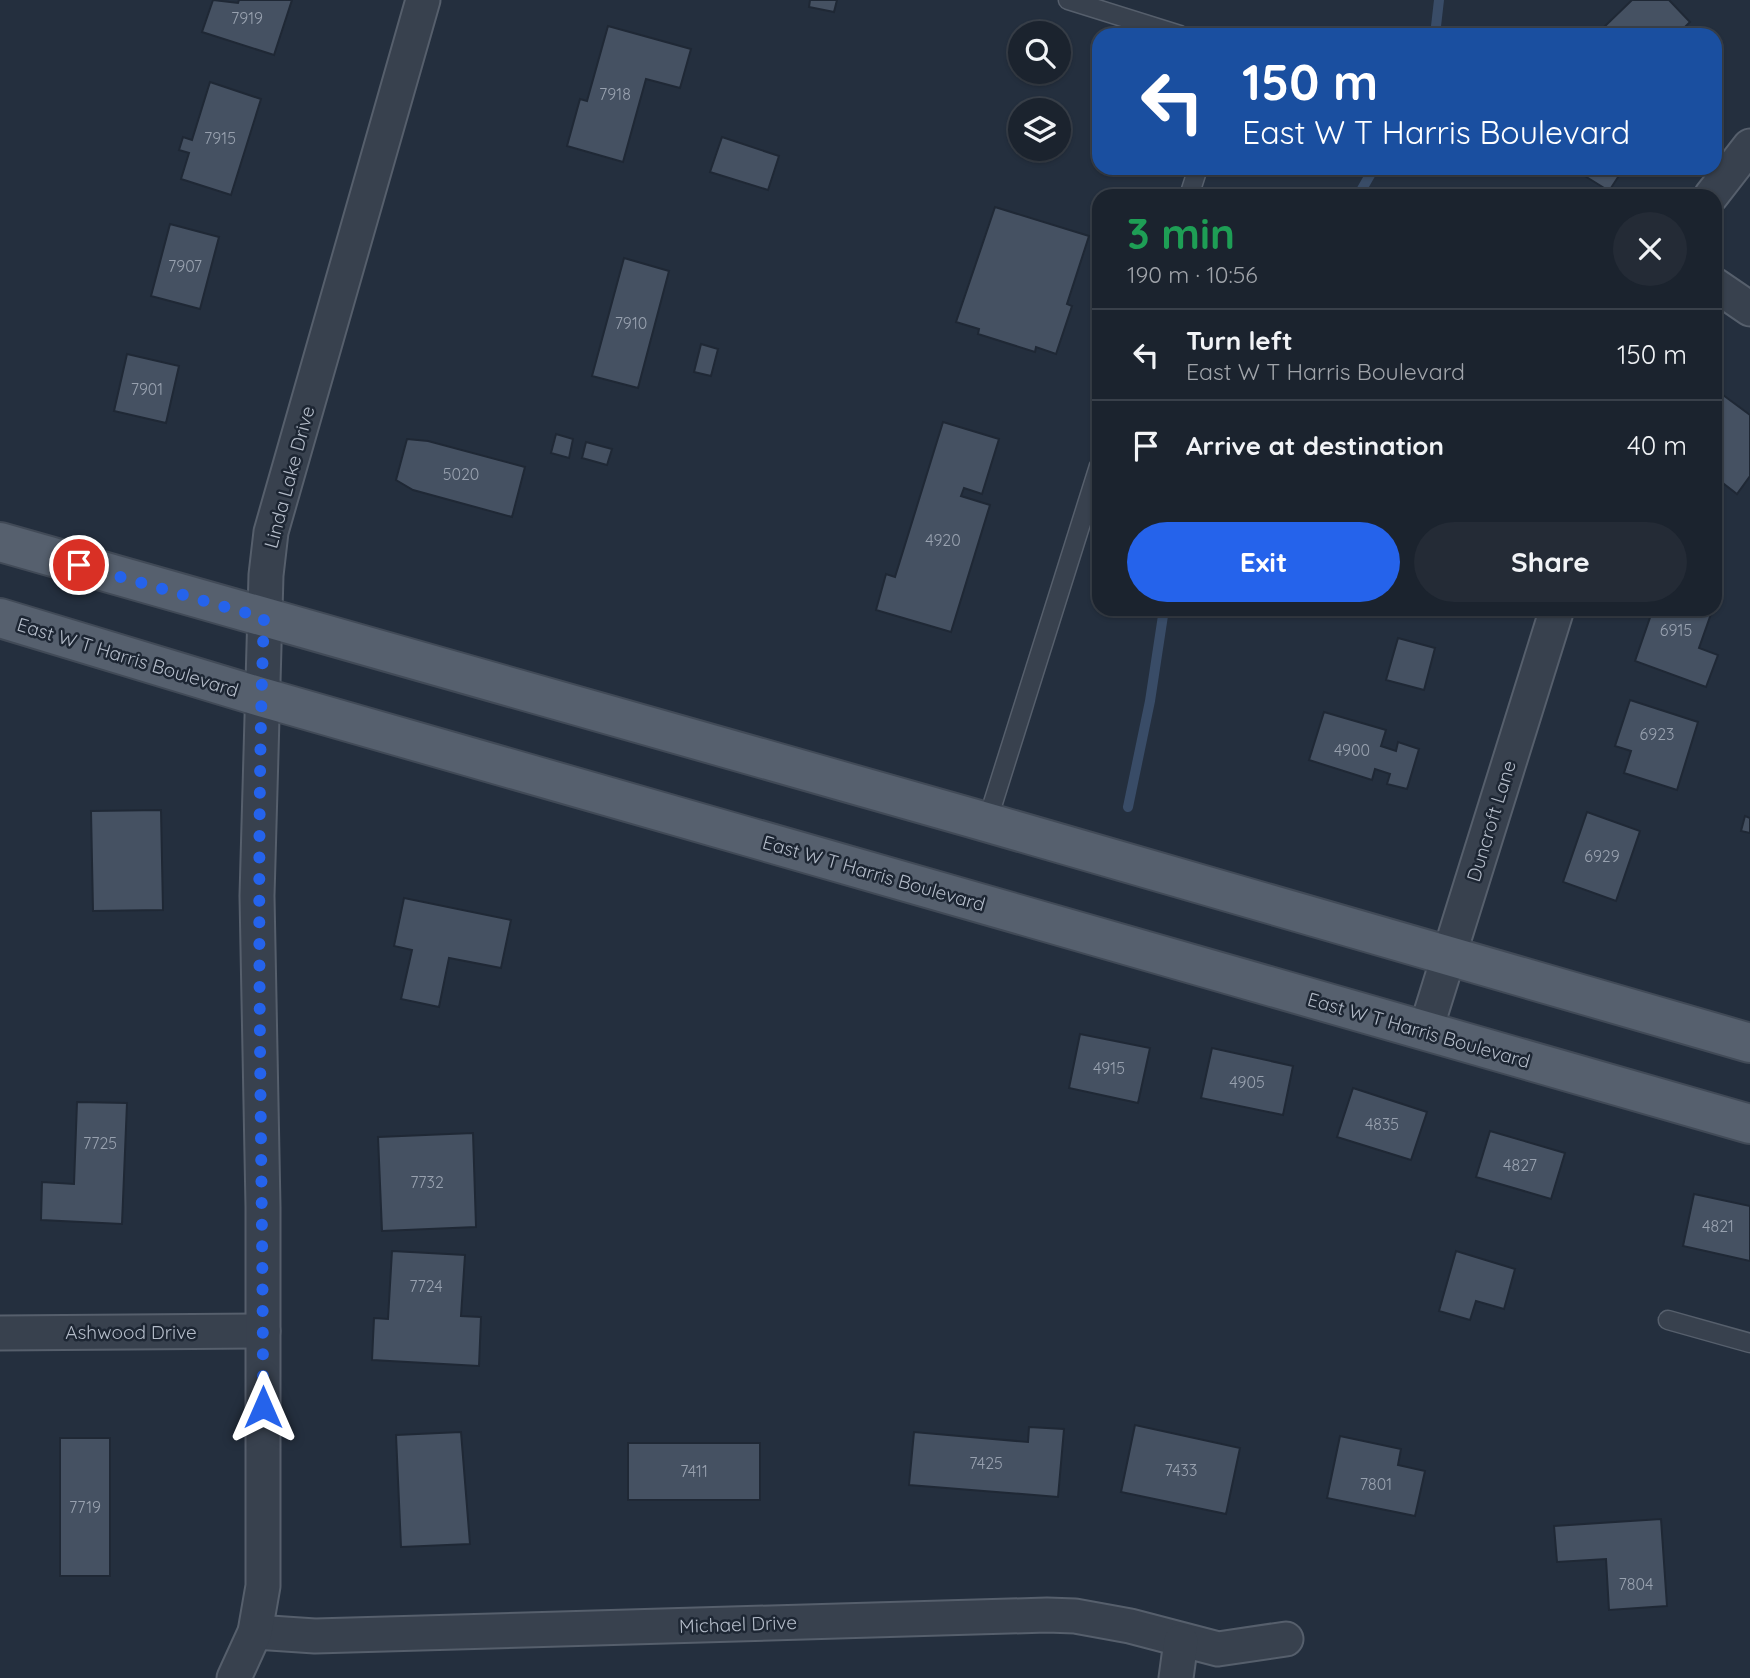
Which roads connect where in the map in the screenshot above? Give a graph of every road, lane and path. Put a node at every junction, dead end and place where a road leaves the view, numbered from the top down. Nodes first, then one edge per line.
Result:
1 (423, 0) edge
2 (1068, 0) edge
3 (1158, 28) edge
4 (1750, 146) edge
5 (1716, 189) edge
6 (1722, 290) edge
7 (1750, 309) edge
8 (1092, 488) edge
9 (0, 542) edge
10 (1555, 616) edge
11 (0, 618) edge
12 (264, 618) junction
13 (261, 697) junction
14 (987, 822) junction
15 (1449, 955) junction
16 (1425, 1032) junction
17 (1750, 1043) edge
18 (1750, 1124) edge
19 (1668, 1320) dead end
20 (263, 1331) junction
21 (0, 1333) edge
22 (1750, 1343) edge
23 (256, 1632) junction
24 (1286, 1639) dead end
25 (1181, 1641) junction
26 (234, 1678) edge
27 (1176, 1678) edge

1 - 12 street, Linda Lake Drive
2 - 3 lane
4 - 5 street
6 - 7 street
8 - 14 lane
9 - 12 main road
10 - 15 street, Duncroft Lane
11 - 13 main road, East W T Harris Boulevard
12 - 13 street, Linda Lake Drive
12 - 14 main road
13 - 16 main road, East W T Harris Boulevard
13 - 20 street, Linda Lake Drive
14 - 15 main road
15 - 16 street, Duncroft Lane
15 - 17 main road
16 - 18 main road, East W T Harris Boulevard
19 - 22 lane
20 - 21 street, Ashwood Drive
20 - 23 street, Linda Lake Drive
23 - 25 street, Michael Drive
23 - 26 street, Linda Lake Drive
24 - 25 street, Michael Drive
25 - 27 street

